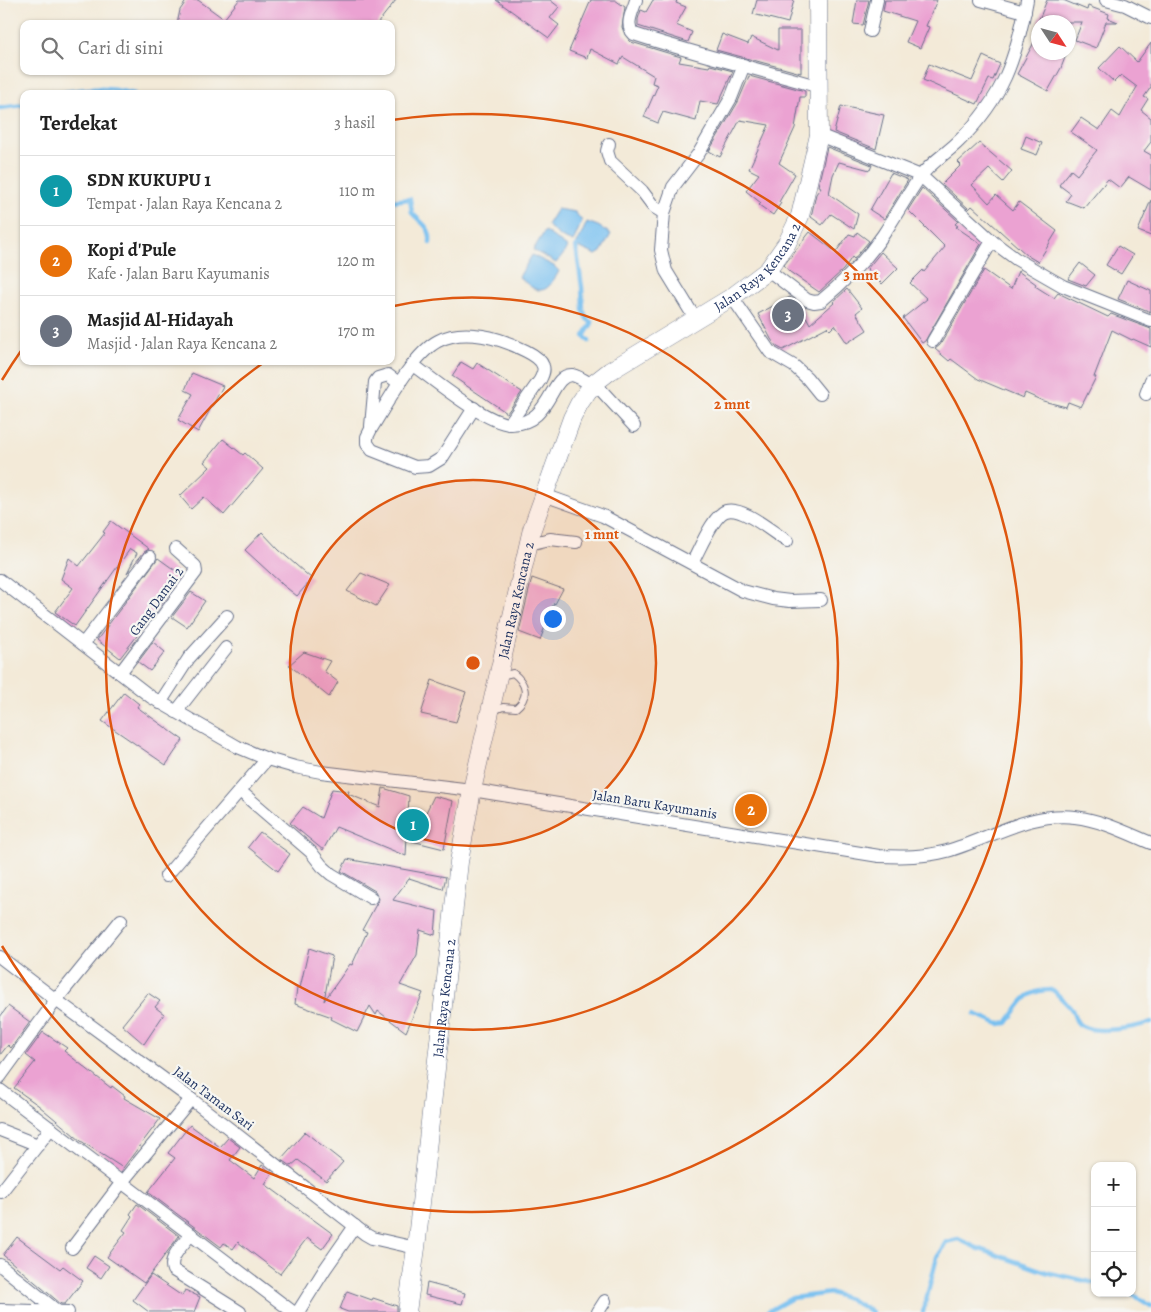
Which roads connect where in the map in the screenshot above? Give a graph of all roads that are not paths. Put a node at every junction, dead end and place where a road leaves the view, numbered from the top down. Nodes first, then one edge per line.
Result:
1 (636, 0) edge
2 (818, 0) edge
3 (877, 0) edge
4 (982, 0) edge
5 (1106, 0) edge
6 (1026, 6) edge
7 (1151, 18) edge
8 (870, 30) dead end
9 (744, 65) junction
10 (820, 87) junction
11 (819, 135) junction
12 (609, 144) dead end
13 (921, 176) junction
14 (664, 213) junction
15 (992, 241) junction
16 (768, 270) junction
17 (732, 297) junction
18 (696, 320) junction
19 (1151, 321) edge
20 (933, 341) dead end
21 (412, 365) junction
22 (1151, 380) edge
23 (400, 384) junction
24 (591, 387) junction
25 (820, 394) dead end
26 (1146, 394) dead end
27 (474, 408) junction
28 (509, 424) junction
29 (634, 426) dead end
30 (371, 429) junction
31 (544, 495) junction
32 (787, 541) dead end
33 (576, 542) dead end
34 (529, 544) junction
35 (176, 549) dead end
36 (150, 557) dead end
37 (692, 563) junction
38 (0, 580) edge
39 (821, 600) dead end
40 (227, 616) dead end
41 (83, 644) junction
42 (226, 648) dead end
43 (120, 672) junction
44 (498, 678) junction
45 (160, 703) junction
46 (176, 712) junction
47 (490, 712) junction
48 (267, 759) junction
49 (472, 790) junction
50 (240, 791) junction
51 (1151, 843) edge
52 (166, 876) dead end
53 (371, 898) dead end
54 (121, 920) dead end
55 (0, 957) edge
56 (56, 1000) junction
57 (0, 1077) edge
58 (0, 1090) edge
59 (191, 1099) junction
60 (51, 1128) junction
61 (0, 1130) edge
62 (38, 1145) junction
63 (122, 1182) junction
64 (1, 1192) edge
65 (355, 1226) junction
66 (191, 1234) junction
67 (72, 1248) dead end
68 (416, 1248) junction
69 (0, 1265) edge
70 (0, 1310) edge
71 (62, 1312) edge
72 (240, 1312) edge
73 (293, 1312) edge
74 (298, 1312) edge
75 (407, 1312) edge

1 - 9 street
2 - 10 street, Jalan Raya Kencana 2
3 - 8 street
4 - 6 street
5 - 7 street
6 - 13 street
9 - 10 street
9 - 14 street
10 - 11 street, Jalan Raya Kencana 2
11 - 13 street
11 - 16 street, Jalan Raya Kencana 2
12 - 14 street
13 - 15 street
13 - 16 street
14 - 18 street
15 - 19 street
15 - 20 street
16 - 17 street, Jalan Raya Kencana 2
17 - 18 street, Jalan Raya Kencana 2
17 - 25 street
18 - 24 street, Jalan Raya Kencana 2
21 - 23 street
21 - 27 street
21 - 28 street
22 - 26 street
23 - 30 street
23 - 30 street
24 - 28 street
24 - 29 street
24 - 31 street, Jalan Raya Kencana 2
27 - 28 street
27 - 30 street
31 - 34 street, Jalan Raya Kencana 2
31 - 37 street
32 - 37 street
33 - 34 street
34 - 44 street, Jalan Raya Kencana 2
35 - 43 street, Gang Damai 2
36 - 41 street
37 - 39 street
38 - 41 street, Jalan Baru Kayumanis
40 - 45 street
41 - 43 street, Jalan Baru Kayumanis
42 - 46 street
43 - 45 street, Jalan Baru Kayumanis
44 - 47 street, Jalan Raya Kencana 2
44 - 47 lane
45 - 46 street, Jalan Baru Kayumanis
46 - 48 street, Jalan Baru Kayumanis
47 - 49 street, Jalan Raya Kencana 2
48 - 49 street, Jalan Baru Kayumanis
48 - 50 street
49 - 51 street, Jalan Baru Kayumanis
49 - 68 street, Jalan Raya Kencana 2
50 - 52 street
50 - 53 street
54 - 56 street
55 - 56 street, Jalan Taman Sari
56 - 57 street
56 - 59 street, Jalan Taman Sari
58 - 60 street
59 - 63 street
59 - 65 street, Jalan Taman Sari
60 - 62 street
60 - 63 street
61 - 62 street
62 - 64 street
63 - 66 street
63 - 67 street
65 - 68 street, Jalan Taman Sari
65 - 74 street
66 - 72 street
66 - 73 street
68 - 75 street, Jalan Raya Kencana 2
69 - 71 street
70 - 71 street

